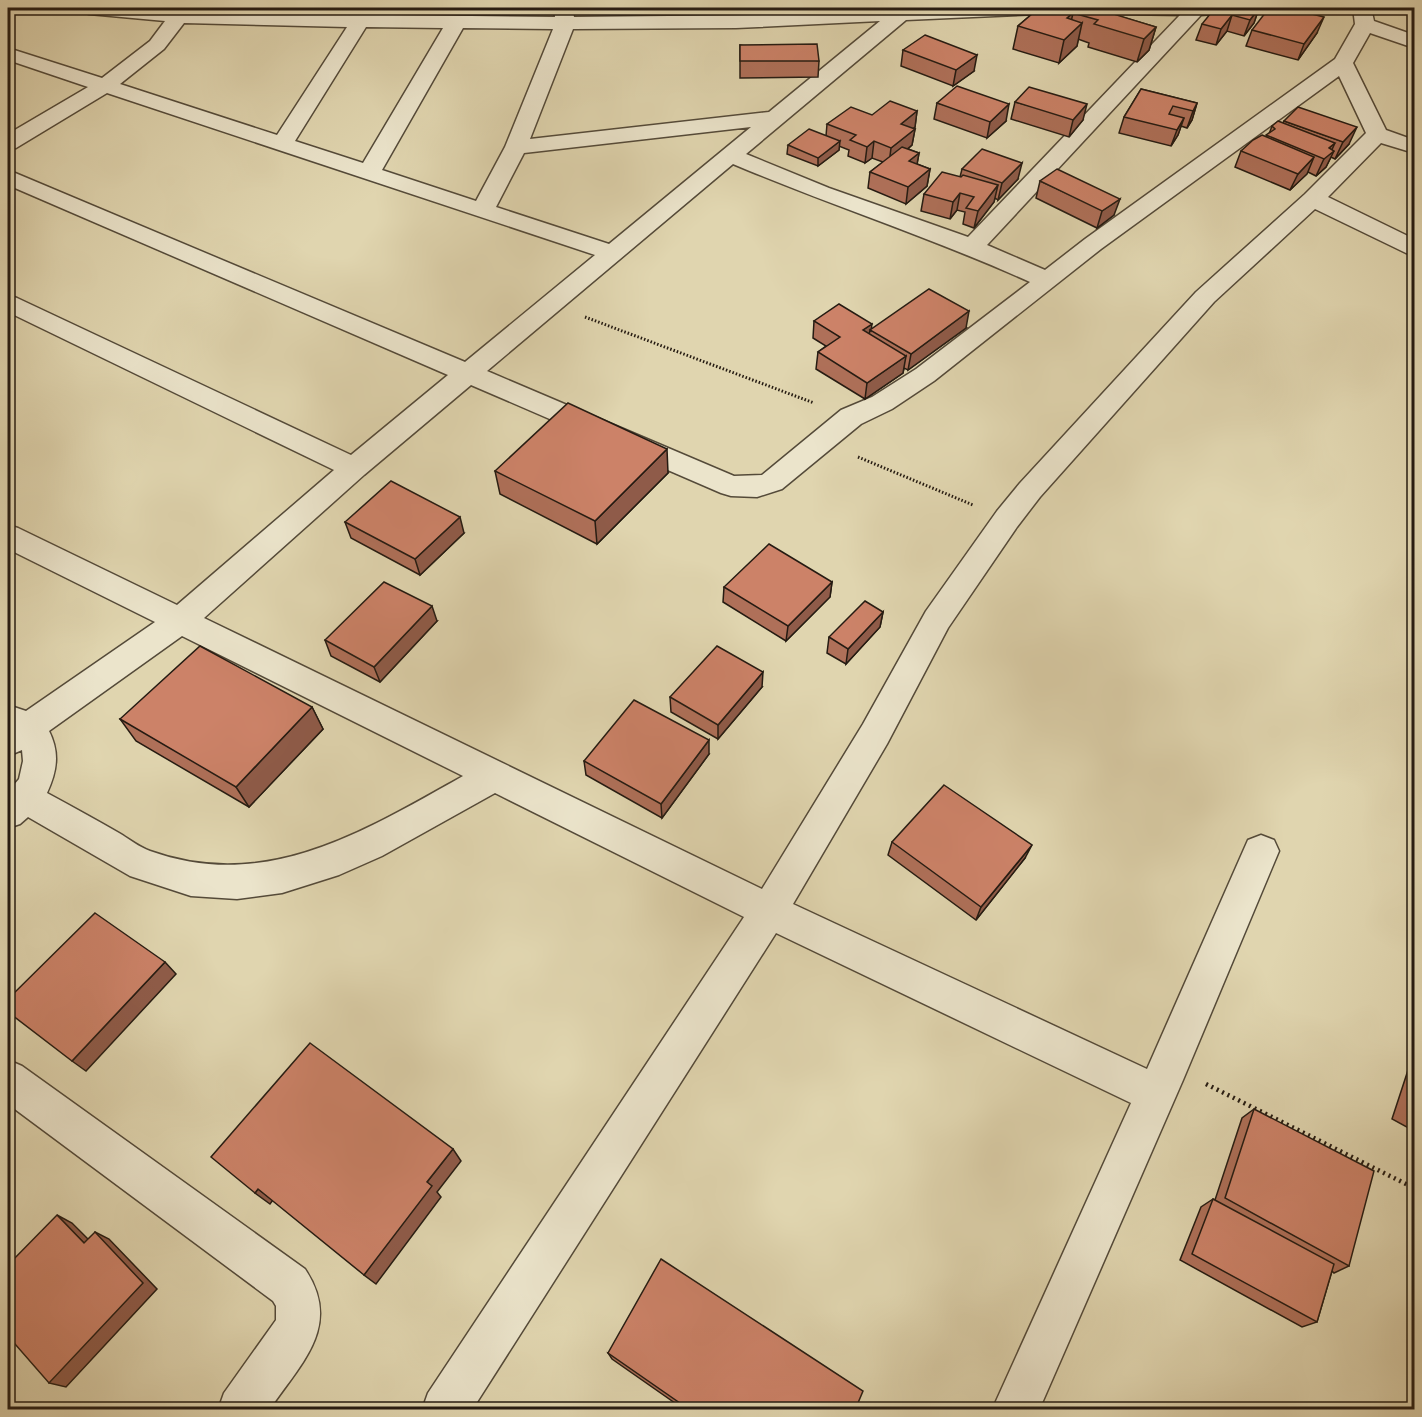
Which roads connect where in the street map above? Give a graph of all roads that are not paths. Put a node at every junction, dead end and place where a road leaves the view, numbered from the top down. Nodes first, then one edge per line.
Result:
1 (89, 8) edge
2 (1040, 8) edge
3 (1120, 8) edge
4 (1234, 8) edge
5 (902, 10) edge
6 (1196, 10) junction
7 (180, 12) edge
8 (733, 15) edge
9 (564, 16) edge
10 (1364, 16) edge
11 (446, 18) edge
12 (360, 22) junction
13 (1414, 42) edge
14 (8, 54) edge
15 (1343, 63) junction
16 (104, 85) junction
17 (773, 118) junction
18 (1377, 135) junction
19 (8, 143) edge
20 (282, 144) junction
21 (516, 147) junction
22 (1414, 147) edge
23 (730, 155) junction
24 (369, 172) junction
25 (8, 177) edge
26 (1313, 199) junction
27 (483, 210) junction
28 (972, 247) junction
29 (1414, 248) edge
30 (613, 253) junction
31 (1047, 280) junction
32 (8, 303) edge
33 (467, 373) junction
34 (354, 468) junction
35 (8, 536) edge
36 (180, 621) junction
37 (14, 729) edge
38 (494, 776) junction
39 (16, 805) edge
40 (1261, 851) dead end
41 (769, 910) junction
42 (8, 1080) edge
43 (1163, 1080) junction
44 (241, 1410) edge
45 (445, 1410) edge
46 (1015, 1410) edge

1 - 7 street
2 - 5 street
3 - 6 street
4 - 6 street
5 - 8 street
5 - 17 street
6 - 28 street
7 - 12 street
7 - 16 street
8 - 9 street
9 - 11 street
9 - 21 street
10 - 13 street
10 - 15 street
11 - 12 street
11 - 24 street
12 - 20 street
14 - 16 street
15 - 18 street
15 - 31 street
16 - 19 street
16 - 20 street
17 - 21 street
17 - 23 street
18 - 22 street
18 - 26 street
20 - 24 street
21 - 27 street
23 - 28 street
23 - 30 street
24 - 27 street
25 - 33 street
26 - 29 street
26 - 41 street
27 - 30 street
28 - 31 street
30 - 33 street
31 - 33 street
32 - 34 street
33 - 34 street
34 - 36 street
35 - 36 street
36 - 37 street
36 - 38 street
37 - 39 street
38 - 39 street
38 - 41 street
40 - 43 street
41 - 43 street
41 - 45 street
42 - 44 street
43 - 46 street

